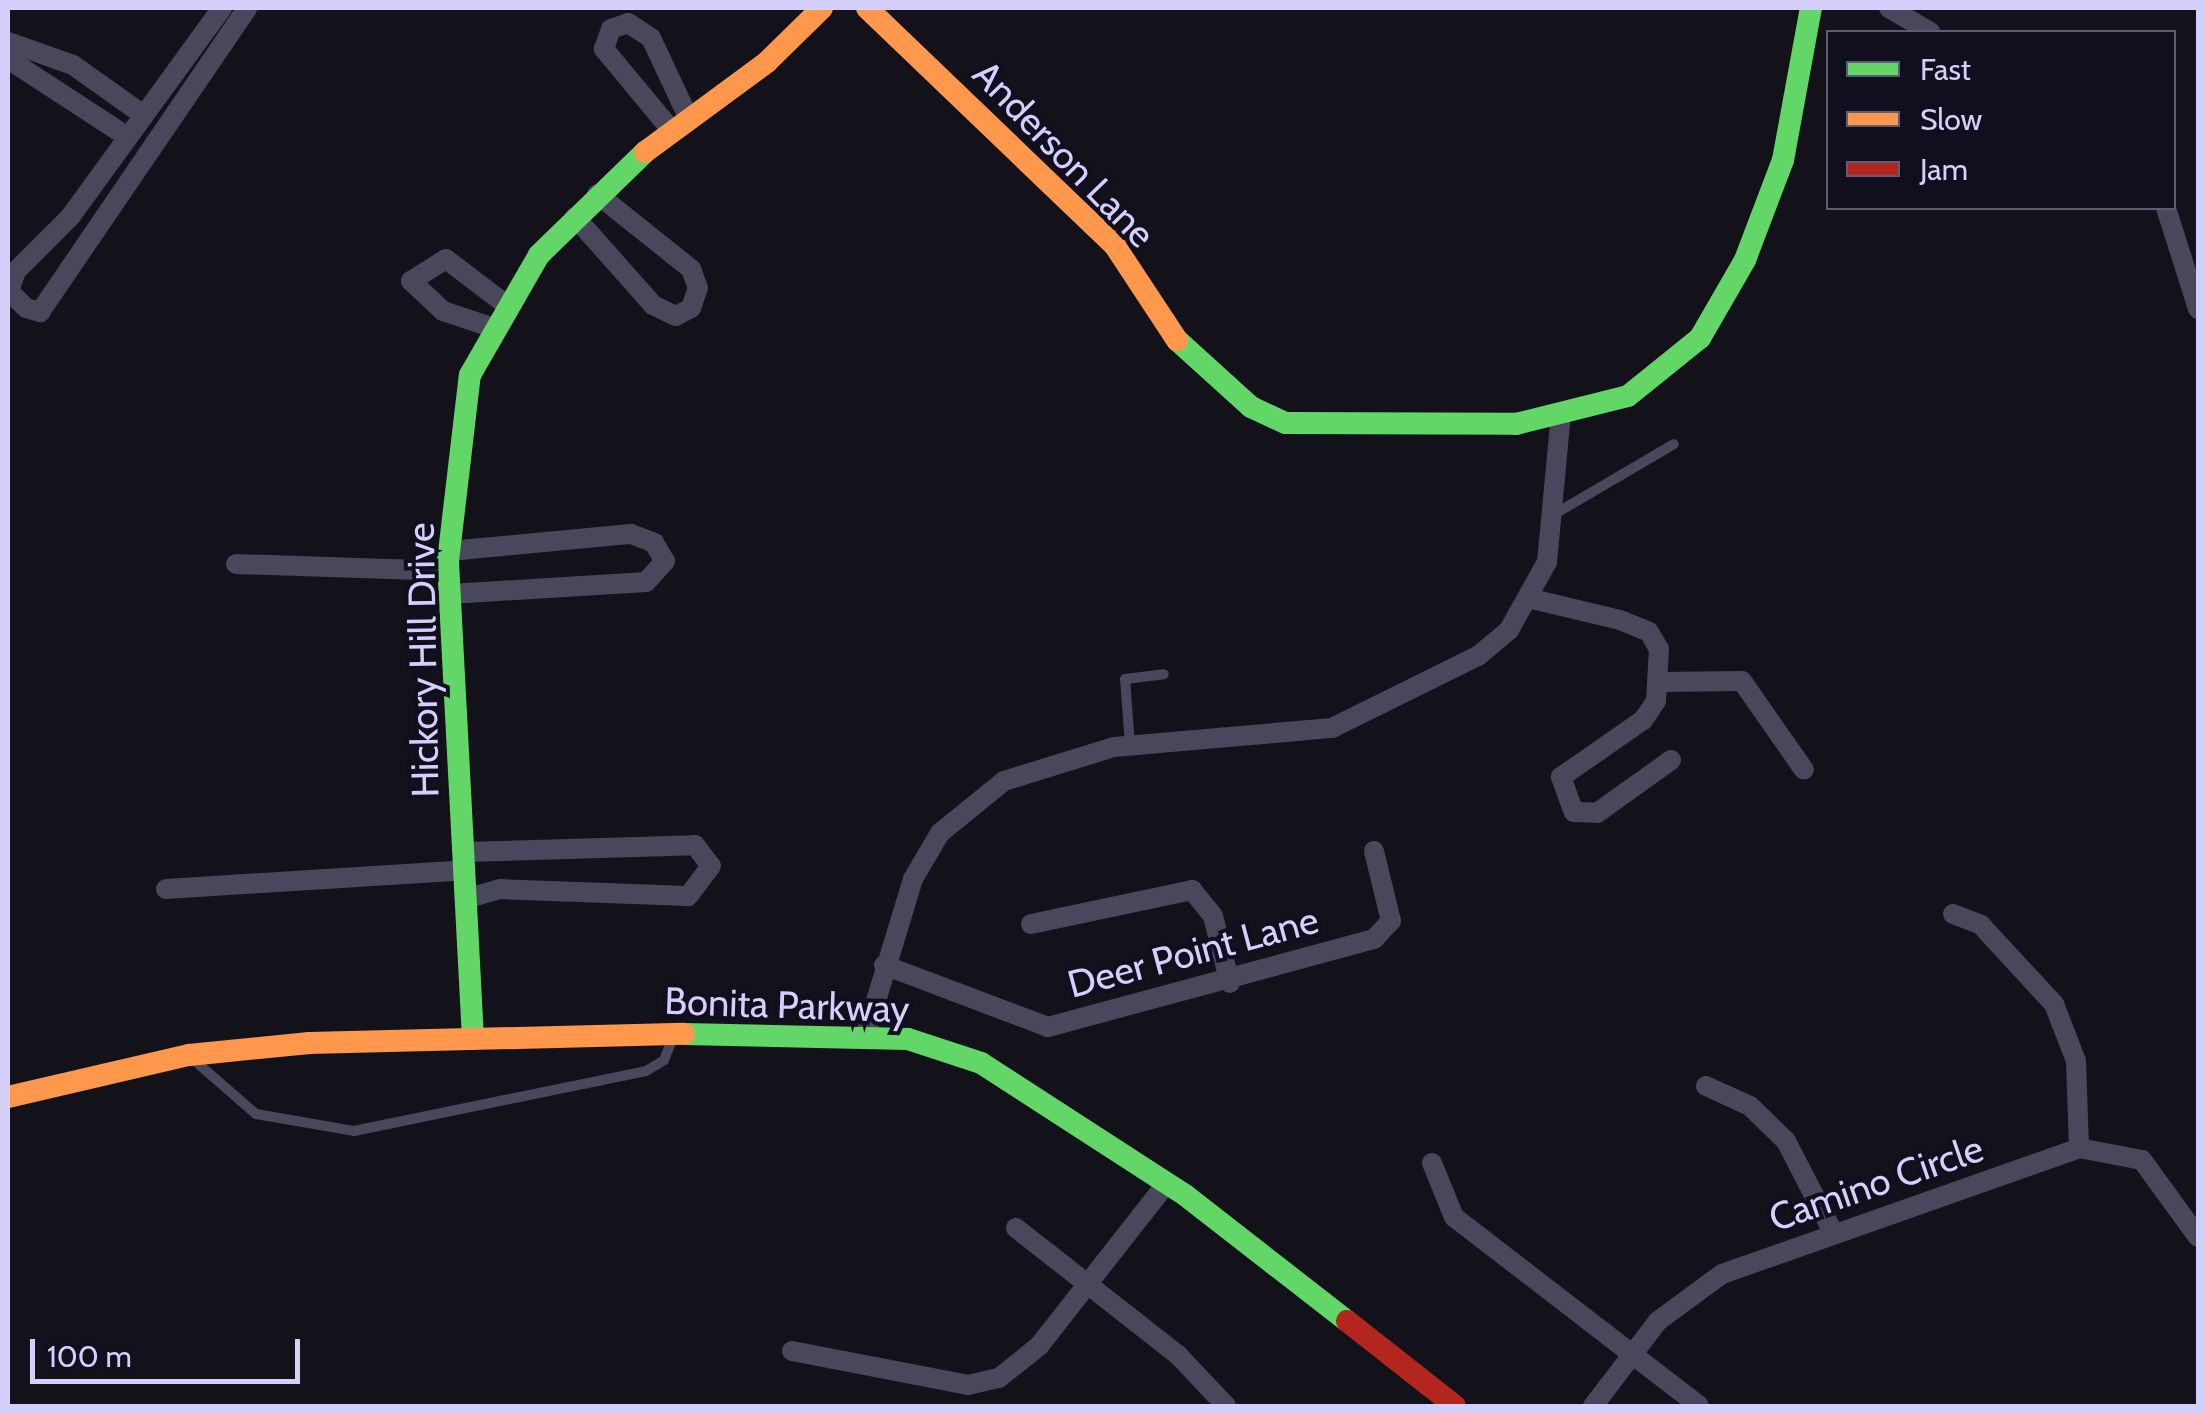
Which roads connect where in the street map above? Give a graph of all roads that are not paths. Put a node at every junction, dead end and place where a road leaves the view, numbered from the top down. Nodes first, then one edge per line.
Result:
1 (222, 8) edge
2 (247, 8) edge
3 (822, 8) edge
4 (867, 8) edge
5 (1811, 8) edge
6 (1890, 8) edge
7 (1927, 30) edge
8 (8, 42) edge
9 (8, 59) edge
10 (142, 114) junction
11 (680, 125) junction
12 (126, 136) junction
13 (597, 194) junction
14 (2167, 210) edge
15 (575, 217) junction
16 (509, 307) junction
17 (2198, 309) edge
18 (497, 328) junction
19 (1562, 413) junction
20 (1674, 444) dead end
21 (1553, 514) junction
22 (236, 564) dead end
23 (449, 572) junction
24 (1532, 599) junction
25 (1164, 674) dead end
26 (1660, 682) junction
27 (1130, 746) junction
28 (1671, 760) dead end
29 (1804, 770) dead end
30 (1374, 851) dead end
31 (464, 861) junction
32 (166, 889) dead end
33 (466, 899) junction
34 (1952, 914) dead end
35 (1031, 924) dead end
36 (884, 965) junction
37 (1230, 983) junction
38 (674, 1034) junction
39 (865, 1037) junction
40 (473, 1039) junction
41 (189, 1055) junction
42 (1706, 1086) dead end
43 (8, 1097) edge
44 (2079, 1148) junction
45 (1432, 1163) dead end
46 (1167, 1183) junction
47 (1016, 1228) dead end
48 (1834, 1234) junction
49 (2198, 1236) edge
50 (1085, 1283) junction
51 (792, 1351) dead end
52 (1631, 1357) junction
53 (1226, 1406) edge
54 (1455, 1406) edge
55 (1593, 1406) edge
56 (1699, 1406) edge

1 - 10 street
2 - 12 street
3 - 11 street, Hickory Hill Drive
4 - 19 street, Anderson Lane
5 - 19 street, Anderson Lane
6 - 7 street
8 - 10 street
9 - 12 street
10 - 12 street
11 - 11 street
11 - 13 street, Hickory Hill Drive
13 - 15 street, Hickory Hill Drive
13 - 15 street
14 - 17 street
15 - 16 street, Hickory Hill Drive
16 - 18 street, Hickory Hill Drive
16 - 18 street
18 - 23 street, Hickory Hill Drive
19 - 21 street
20 - 21 lane
21 - 24 street
22 - 23 street
23 - 23 street
23 - 31 street, Hickory Hill Drive
24 - 26 street
24 - 27 street
25 - 27 lane
26 - 28 street
26 - 29 street
27 - 36 street
30 - 37 street, Deer Point Lane
31 - 32 street
31 - 33 street, Hickory Hill Drive
31 - 33 street
33 - 40 street, Hickory Hill Drive
34 - 44 street
35 - 37 street
36 - 37 street, Deer Point Lane
36 - 39 street
38 - 39 street, Bonita Parkway
38 - 40 street, Bonita Parkway
38 - 41 lane
39 - 46 street, Bonita Parkway
40 - 41 street, Bonita Parkway
41 - 43 street, Bonita Parkway
42 - 48 street
44 - 48 street, Camino Circle
44 - 49 street
45 - 52 street
46 - 50 street
46 - 54 street, Bonita Parkway
47 - 50 street
48 - 52 street, Camino Circle
50 - 51 street
50 - 53 street
52 - 55 street, Camino Circle
52 - 56 street

